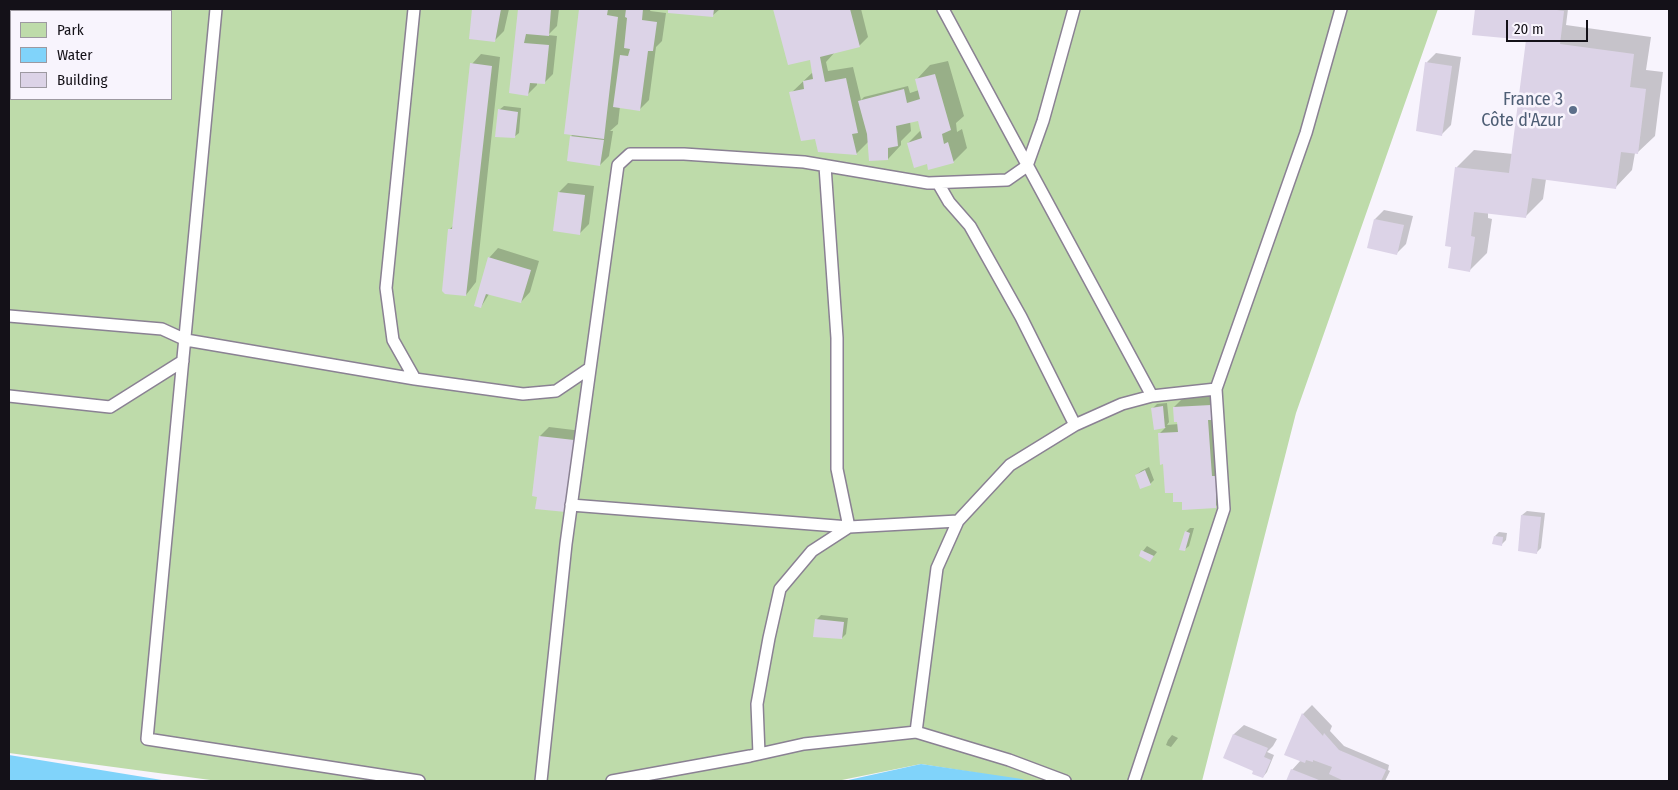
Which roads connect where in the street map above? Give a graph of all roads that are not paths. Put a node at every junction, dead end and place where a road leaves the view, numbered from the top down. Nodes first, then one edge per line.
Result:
1 (216, 9) edge
2 (414, 9) edge
3 (943, 9) edge
4 (1074, 9) edge
5 (1341, 9) edge
6 (825, 166) junction
7 (1027, 166) junction
8 (938, 183) junction
9 (9, 316) edge
10 (186, 340) junction
11 (183, 361) junction
12 (590, 368) junction
13 (416, 379) junction
14 (1216, 389) junction
15 (9, 396) edge
16 (1152, 396) junction
17 (1075, 425) junction
18 (571, 505) junction
19 (958, 521) junction
20 (848, 527) junction
21 (916, 732) junction
22 (758, 754) junction
23 (419, 781) edge
24 (541, 781) edge
25 (612, 781) edge
26 (1065, 781) edge
27 (1134, 781) edge

1 - 10 lane
2 - 13 lane
3 - 7 lane
4 - 7 lane
5 - 14 lane
6 - 8 lane
6 - 12 lane
6 - 20 lane
7 - 8 lane
7 - 16 lane
8 - 17 lane
9 - 10 lane
10 - 11 lane
10 - 13 lane
11 - 15 lane
11 - 23 lane
12 - 13 lane
12 - 18 lane
14 - 16 lane
14 - 27 lane
16 - 17 lane
17 - 19 lane
18 - 20 lane
18 - 24 lane
19 - 20 lane
19 - 21 lane
20 - 22 lane
21 - 22 lane
21 - 26 lane
22 - 25 lane

